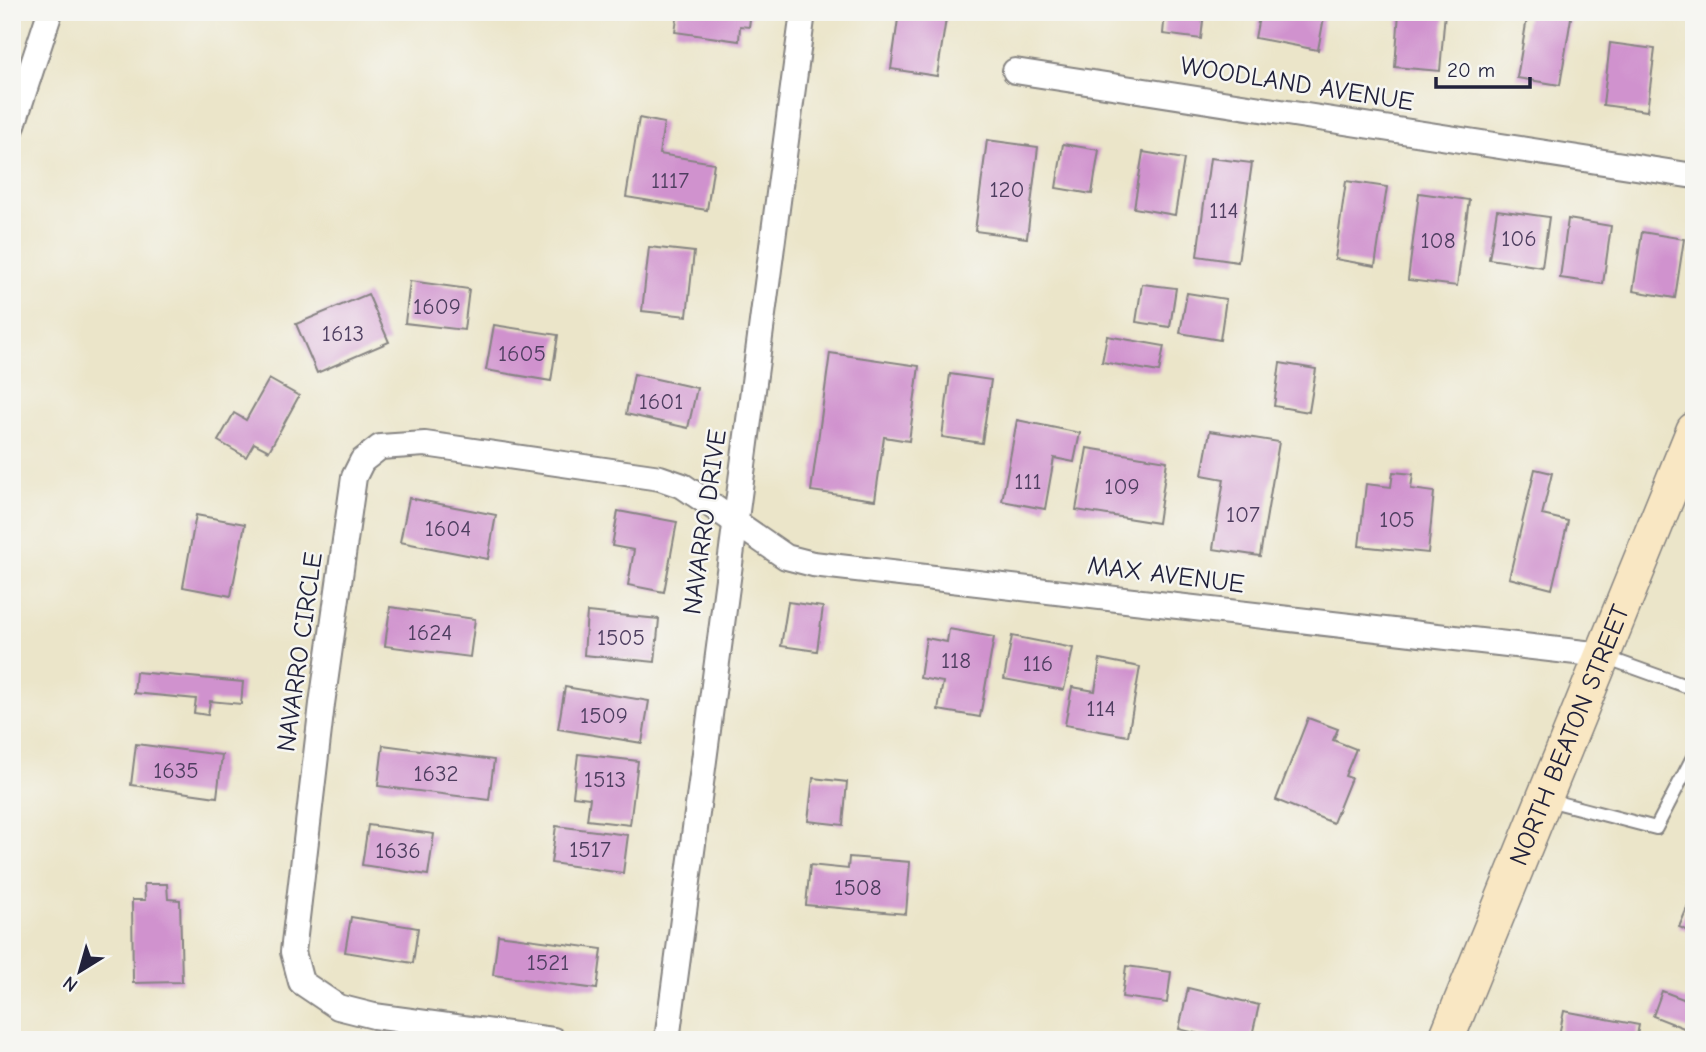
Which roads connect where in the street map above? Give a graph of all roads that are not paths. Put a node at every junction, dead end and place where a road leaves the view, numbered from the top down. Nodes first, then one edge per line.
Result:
1 (50, 12) edge
2 (803, 12) edge
3 (1015, 71) dead end
4 (12, 128) edge
5 (1694, 176) edge
6 (1694, 430) edge
7 (735, 521) junction
8 (1602, 655) junction
9 (1694, 689) edge
10 (1694, 755) edge
11 (1544, 799) junction
12 (553, 1040) edge
13 (667, 1040) edge
14 (1446, 1040) edge

1 - 4 street
2 - 7 street, NAVARRO DRIVE
3 - 5 street, WOODLAND AVENUE
6 - 8 main road, NORTH BEATON STREET
7 - 8 street, MAX AVENUE
7 - 12 street, NAVARRO CIRCLE
7 - 13 street, NAVARRO DRIVE
8 - 9 lane
8 - 11 main road, NORTH BEATON STREET
10 - 11 lane
11 - 14 main road, NORTH BEATON STREET

